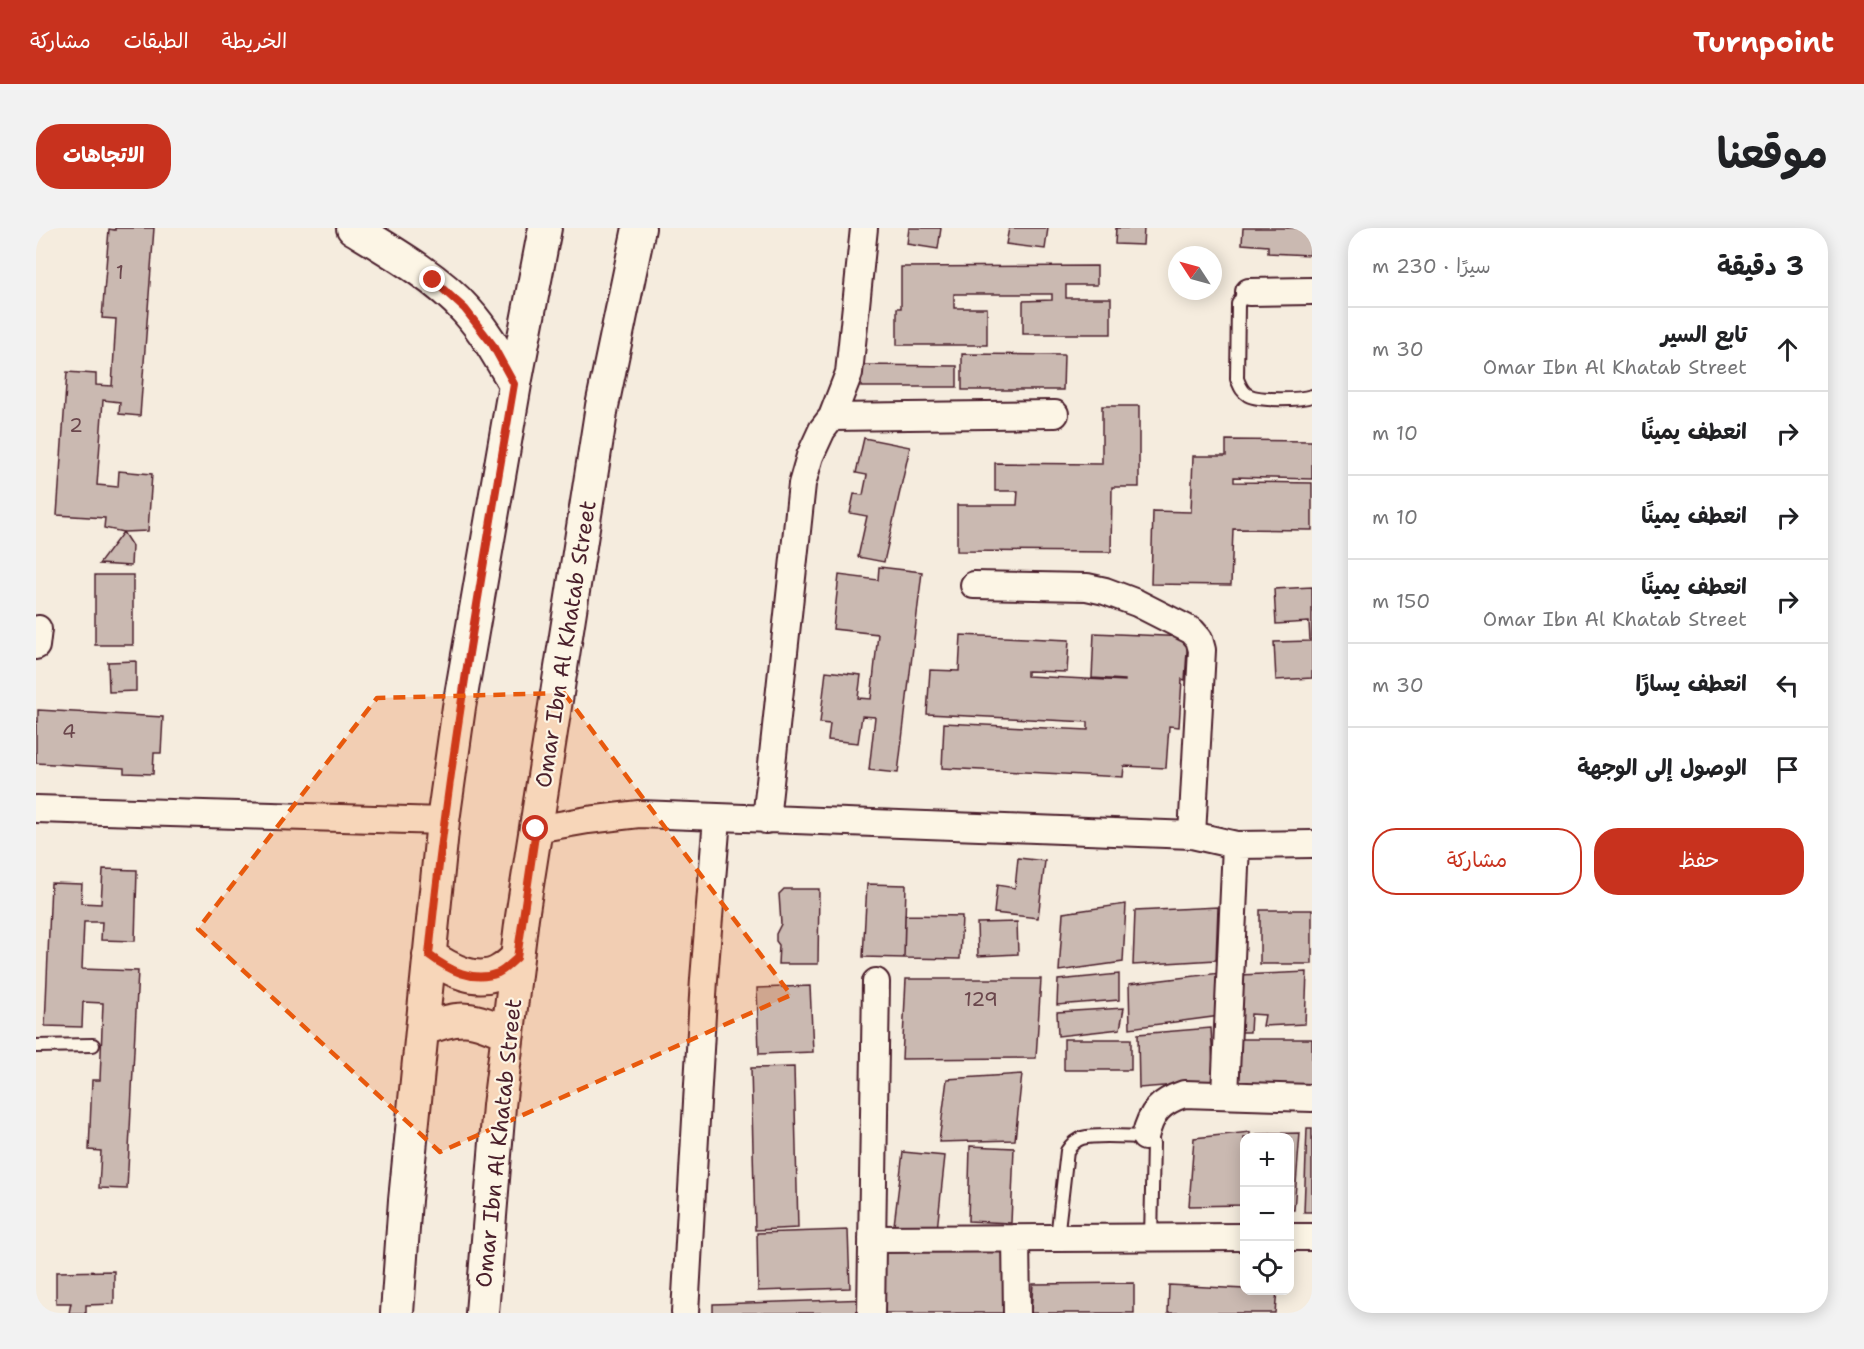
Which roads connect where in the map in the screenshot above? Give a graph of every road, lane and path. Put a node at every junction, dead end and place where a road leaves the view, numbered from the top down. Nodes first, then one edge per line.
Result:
1 (353, 228) edge
2 (545, 228) edge
3 (639, 228) edge
4 (864, 228) edge
5 (1312, 291) edge
6 (1249, 292) joint
7 (514, 384) junction
8 (1312, 396) edge
9 (1055, 414) dead end
10 (832, 417) junction
11 (974, 585) dead end
12 (36, 809) edge
13 (717, 818) junction
14 (766, 820) junction
15 (443, 821) junction
16 (536, 829) junction
17 (1192, 835) junction
18 (1312, 844) edge
19 (1236, 845) junction
20 (429, 955) junction
21 (517, 958) junction
22 (876, 982) dead end
23 (422, 1030) junction
24 (508, 1034) junction
25 (36, 1046) edge
26 (93, 1046) dead end
27 (1225, 1095) junction
28 (1312, 1098) edge
29 (1145, 1137) junction
30 (1240, 1237) edge
31 (1294, 1237) edge
32 (1312, 1237) edge
33 (1016, 1238) junction
34 (1057, 1238) junction
35 (1151, 1238) junction
36 (872, 1239) junction
37 (397, 1313) edge
38 (482, 1313) edge
39 (685, 1313) edge
40 (871, 1313) edge
41 (1017, 1313) edge

1 - 7 street
2 - 7 street
3 - 16 street, Omar Ibn Al Khatab Street
4 - 10 street
5 - 6 street
6 - 8 lane
7 - 15 street
9 - 10 street
10 - 14 street
11 - 17 street
12 - 15 street
13 - 14 street
13 - 16 street
13 - 39 street
14 - 17 street
15 - 20 street
16 - 21 street, Omar Ibn Al Khatab Street
17 - 19 street
18 - 19 street
19 - 27 street
20 - 21 street
20 - 23 street
21 - 24 street, Omar Ibn Al Khatab Street
22 - 36 street
23 - 24 street
23 - 37 street
24 - 38 street, Omar Ibn Al Khatab Street
25 - 26 lane
27 - 28 street
27 - 29 street
29 - 34 lane
29 - 35 lane
30 - 35 street
31 - 32 street
33 - 34 street
33 - 36 street
33 - 41 street
34 - 35 street
36 - 40 street

